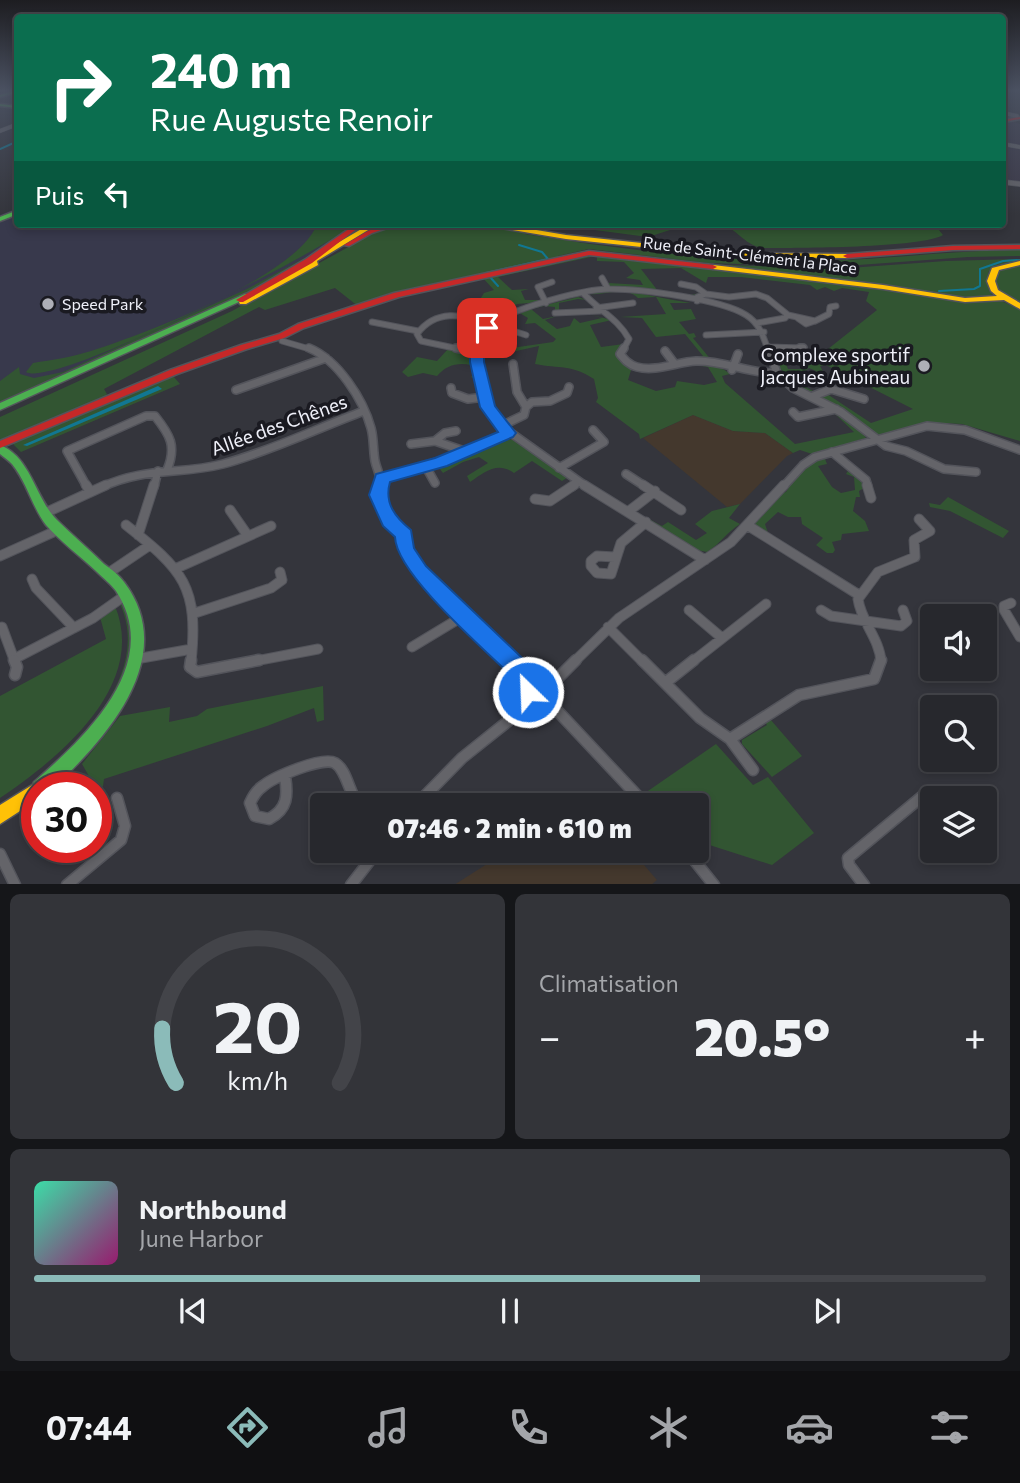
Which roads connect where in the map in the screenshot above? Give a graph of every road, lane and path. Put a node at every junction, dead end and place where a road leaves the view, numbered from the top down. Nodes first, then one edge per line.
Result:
1 (365, 228) edge
2 (366, 228) edge
3 (383, 228) edge
4 (525, 228) edge
5 (525, 228) edge
6 (537, 228) edge
7 (554, 232) junction
8 (1020, 245) edge
9 (342, 247) junction
10 (1020, 263) edge
11 (602, 278) dead end
12 (552, 282) dead end
13 (681, 284) dead end
14 (608, 289) junction
15 (584, 294) junction
16 (706, 294) junction
17 (697, 301) junction
18 (546, 303) junction
19 (633, 303) dead end
20 (1014, 304) edge
21 (836, 306) dead end
22 (598, 309) junction
23 (555, 313) dead end
24 (788, 316) junction
25 (372, 322) dead end
26 (757, 323) junction
27 (492, 324) junction
28 (509, 330) junction
29 (418, 331) junction
30 (764, 332) junction
31 (526, 335) dead end
32 (706, 335) dead end
33 (286, 338) junction
34 (508, 345) dead end
35 (769, 347) junction
36 (803, 348) dead end
37 (665, 351) dead end
38 (476, 352) junction
39 (738, 354) dead end
40 (326, 358) junction
41 (674, 363) junction
42 (513, 364) dead end
43 (732, 370) junction
44 (777, 373) junction
45 (569, 387) dead end
46 (451, 388) dead end
47 (236, 390) dead end
48 (485, 397) junction
49 (811, 397) junction
50 (864, 399) dead end
51 (0, 407) edge
52 (526, 407) junction
53 (836, 409) junction
54 (364, 411) junction
55 (793, 412) dead end
56 (0, 413) edge
57 (501, 426) junction
58 (593, 430) dead end
59 (456, 432) dead end
60 (508, 433) junction
61 (876, 440) junction
62 (435, 441) junction
63 (411, 444) dead end
64 (0, 447) edge
65 (1020, 450) edge
66 (467, 452) junction
67 (832, 452) junction
68 (426, 467) junction
69 (559, 468) junction
70 (163, 471) junction
71 (976, 472) dead end
72 (626, 474) dead end
73 (382, 478) junction
74 (579, 482) junction
75 (435, 483) dead end
76 (90, 491) junction
77 (656, 491) junction
78 (871, 498) dead end
79 (535, 499) dead end
80 (230, 510) dead end
81 (681, 510) dead end
82 (629, 511) junction
83 (45, 513) junction
84 (919, 519) dead end
85 (646, 522) junction
86 (125, 525) dead end
87 (747, 525) junction
88 (271, 526) dead end
89 (58, 530) junction
90 (138, 535) junction
91 (248, 536) junction
92 (150, 545) junction
93 (0, 556) edge
94 (615, 557) dead end
95 (705, 559) junction
96 (177, 568) junction
97 (280, 572) dead end
98 (107, 574) junction
99 (32, 579) dead end
100 (127, 594) junction
101 (859, 595) junction
102 (1011, 603) dead end
103 (766, 604) dead end
104 (689, 610) dead end
105 (821, 610) dead end
106 (903, 610) dead end
107 (195, 613) junction
108 (465, 615) junction
109 (863, 621) junction
110 (2, 627) dead end
111 (608, 627) junction
112 (74, 628) junction
113 (1020, 637) edge
114 (722, 638) junction
115 (412, 647) dead end
116 (192, 649) junction
117 (318, 649) dead end
118 (14, 659) junction
119 (136, 660) junction
120 (15, 675) dead end
121 (532, 682) junction
122 (553, 683) junction
123 (665, 683) junction
124 (532, 702) junction
125 (551, 704) junction
126 (730, 739) junction
127 (754, 770) dead end
128 (58, 772) edge
129 (285, 776) dead end
130 (348, 793) edge
131 (428, 793) edge
132 (635, 793) edge
133 (117, 798) dead end
134 (920, 798) edge
135 (21, 801) edge
136 (0, 815) edge
137 (0, 854) edge
138 (368, 863) edge
139 (697, 863) edge
140 (15, 884) edge
141 (67, 884) edge
142 (351, 884) edge
143 (714, 884) edge
144 (864, 884) edge

1 - 51 main road
2 - 9 main road
3 - 9 main road
4 - 7 main road
5 - 8 main road
6 - 7 main road
7 - 8 main road
9 - 56 main road
10 - 20 main road
11 - 14 street
12 - 18 street
13 - 16 street
14 - 15 street
14 - 17 street
15 - 18 street
15 - 22 street
16 - 17 street
16 - 24 street
17 - 26 street
18 - 27 street
19 - 22 street
20 - 33 main road, Rue de Saint-Clément la Place
21 - 24 street
22 - 23 street
22 - 41 street
24 - 26 street
25 - 29 street
26 - 30 street
27 - 28 street
27 - 29 street
27 - 38 street
28 - 31 street
28 - 34 street
29 - 38 street
30 - 32 street
30 - 35 street
33 - 40 street
33 - 64 main road, Rue de Saint-Clément la Place
35 - 36 street
35 - 44 street
37 - 41 street
38 - 48 street
39 - 43 street
40 - 47 street
40 - 54 street
41 - 43 street
42 - 52 street
43 - 44 street
44 - 49 street
45 - 52 street
46 - 48 street
48 - 57 street
49 - 50 street
49 - 53 street
52 - 57 street
53 - 55 street
53 - 61 street
54 - 70 street, Allée des Chênes
54 - 73 street
57 - 60 street
58 - 69 street
59 - 62 street
60 - 66 street
60 - 69 street
61 - 65 street
61 - 67 street
61 - 71 street
62 - 63 street
62 - 66 street
64 - 83 main road
66 - 68 street
67 - 78 street
67 - 87 street
68 - 73 street
68 - 75 street
69 - 74 street
70 - 76 street, Allée des Chênes
70 - 76 street
70 - 90 street
72 - 77 street
73 - 108 street
74 - 79 street
74 - 82 street
76 - 83 street, Allée des Chênes
77 - 81 street
77 - 82 street
80 - 91 street
82 - 85 street
83 - 89 main road
84 - 101 street
85 - 94 street
85 - 95 street
86 - 90 street
87 - 95 street
87 - 101 street
88 - 91 street
89 - 93 street
89 - 98 main road
90 - 92 street
91 - 96 street
92 - 96 street
92 - 98 street
95 - 111 street
96 - 107 street
97 - 107 street
98 - 100 main road
99 - 112 street
100 - 112 street
100 - 119 main road
101 - 109 street
102 - 113 street
103 - 114 street
104 - 114 street
105 - 109 street
106 - 109 street
107 - 116 street
108 - 115 street
108 - 121 street
109 - 126 street
110 - 118 street
111 - 122 street
111 - 123 street
112 - 118 street
114 - 123 street
116 - 117 street
116 - 119 street
118 - 120 street
119 - 128 main road
121 - 122 street
121 - 124 street
122 - 125 street
123 - 126 street
124 - 125 street
124 - 131 street
125 - 132 street
126 - 127 street
129 - 130 street
133 - 141 street
134 - 144 street
135 - 136 main road
137 - 140 street
138 - 142 street
139 - 143 street

